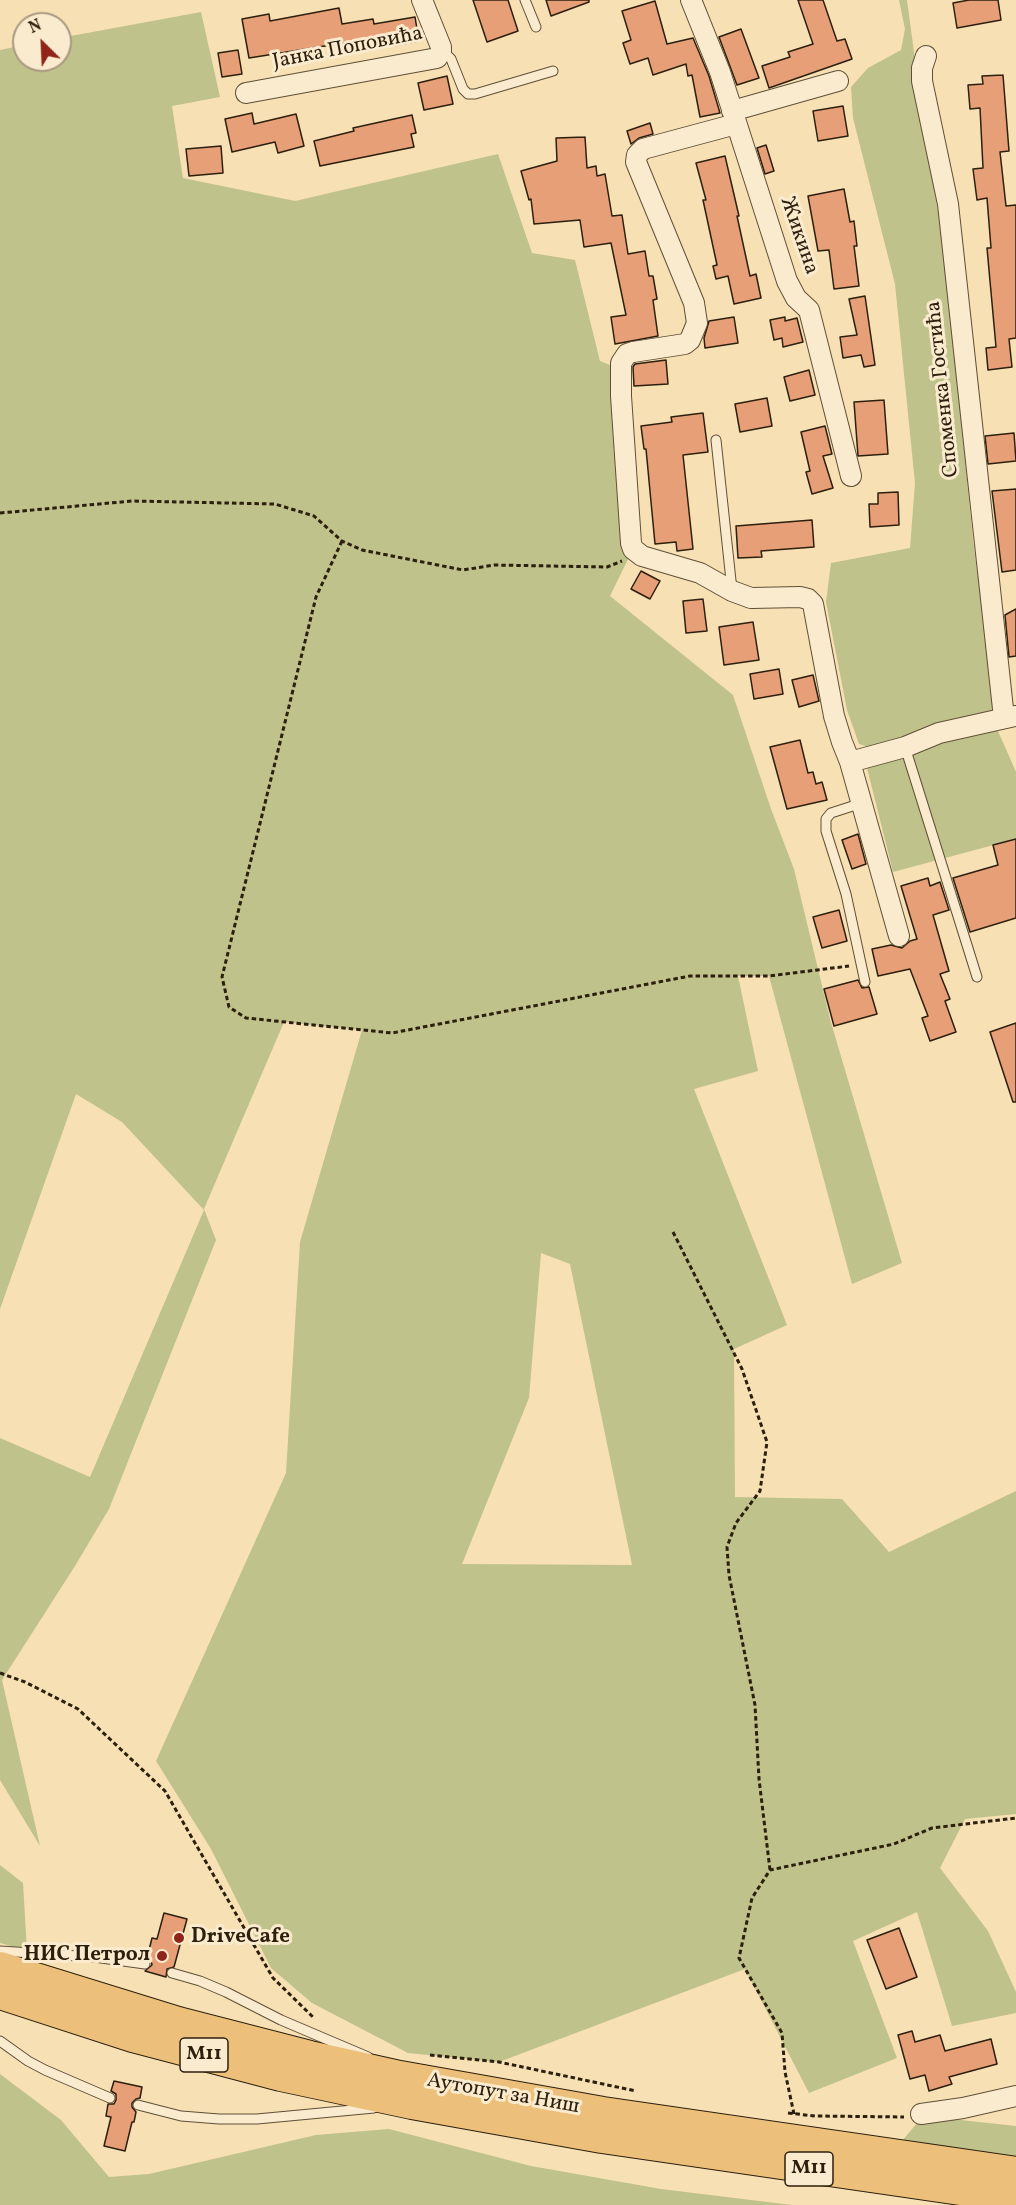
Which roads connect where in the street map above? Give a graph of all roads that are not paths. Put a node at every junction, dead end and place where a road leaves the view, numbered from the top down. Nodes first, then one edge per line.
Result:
1 (422, 0) edge
2 (525, 0) edge
3 (691, 0) edge
4 (536, 27) dead end
5 (440, 44) junction
6 (926, 56) dead end
7 (553, 71) dead end
8 (838, 81) dead end
9 (246, 93) dead end
10 (734, 117) junction
11 (716, 440) dead end
12 (851, 476) dead end
13 (732, 591) junction
14 (1010, 717) edge
15 (905, 747) junction
16 (850, 762) junction
17 (862, 803) junction
18 (899, 936) dead end
19 (977, 977) dead end
20 (864, 982) dead end
21 (0, 1951) edge
22 (145, 1965) dead end
23 (0, 1968) edge
24 (172, 1973) dead end
25 (0, 1993) edge
26 (0, 2041) edge
27 (410, 2078) junction
28 (1016, 2096) edge
29 (110, 2098) dead end
30 (138, 2105) dead end
31 (921, 2114) road end
32 (1016, 2173) edge
33 (1016, 2197) edge

1 - 5 street
2 - 4 lane
3 - 10 street, Жикина
5 - 7 lane
5 - 9 street, Јанка Поповића
6 - 14 street, Споменка Гостића
8 - 10 street
10 - 12 street, Жикина
10 - 13 street
11 - 13 lane
13 - 16 street
14 - 15 street
15 - 16 street
15 - 19 lane
16 - 17 street
17 - 18 street
17 - 20 lane
21 - 22 lane
23 - 27 highway, Аутопут за Ниш / M11
24 - 27 lane
25 - 27 highway, Аутопут за Ниш / M11
26 - 29 lane
27 - 30 lane
27 - 32 highway, Аутопут за Ниш / M11
27 - 33 highway, Аутопут за Ниш / M11
28 - 31 street

